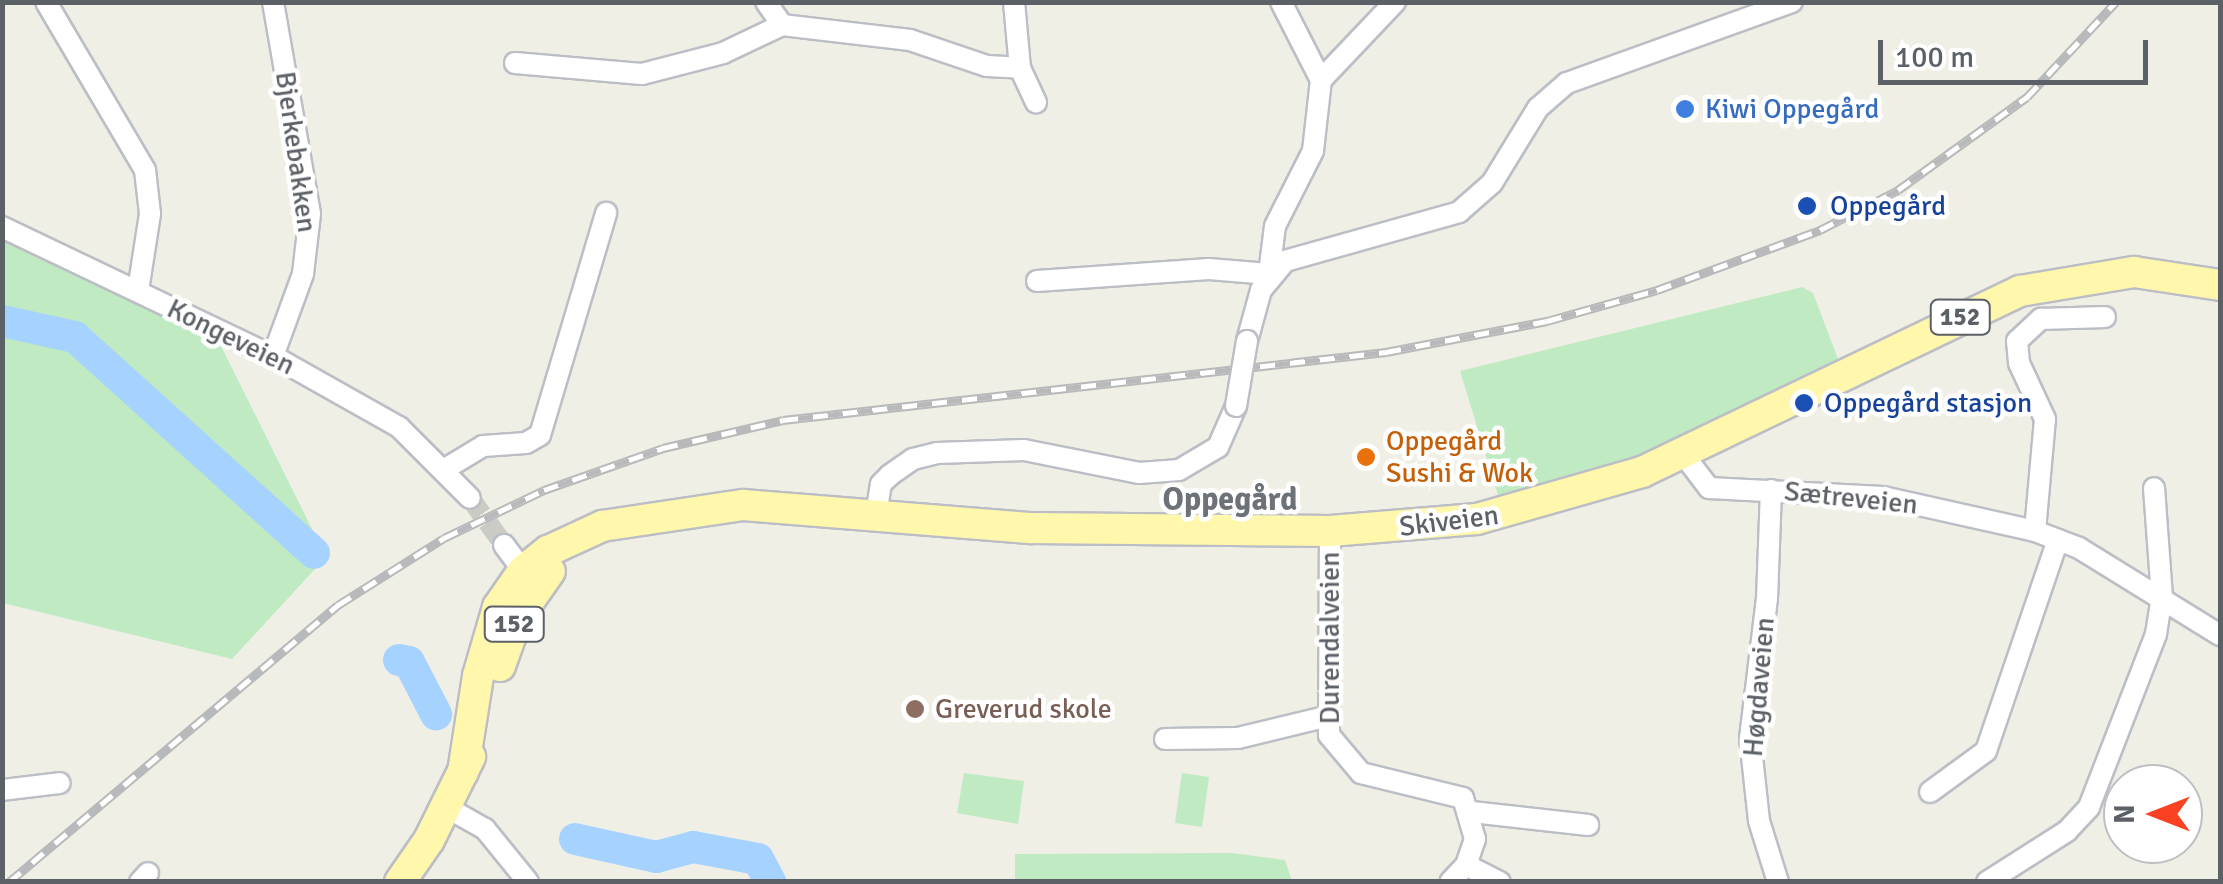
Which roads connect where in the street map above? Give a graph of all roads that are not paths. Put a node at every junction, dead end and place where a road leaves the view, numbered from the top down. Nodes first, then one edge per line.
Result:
1 (46, 2) edge
2 (273, 2) edge
3 (766, 2) edge
4 (1014, 2) edge
5 (1281, 2) edge
6 (1395, 2) edge
7 (1792, 2) edge
8 (782, 26) junction
9 (515, 63) dead end
10 (1020, 68) junction
11 (1321, 80) junction
12 (1036, 103) dead end
13 (606, 213) dead end
14 (2, 227) edge
15 (1269, 274) junction
16 (1037, 281) dead end
17 (2220, 285) edge
18 (138, 292) junction
19 (2104, 317) dead end
20 (273, 356) junction
21 (1683, 454) junction
22 (446, 470) junction
23 (2154, 488) dead end
24 (1771, 490) junction
25 (470, 498) tunnel mouth
26 (886, 516) junction
27 (1330, 531) junction
28 (2035, 531) junction
29 (2058, 540) junction
30 (504, 546) tunnel mouth
31 (530, 579) junction
32 (2162, 598) junction
33 (2220, 635) edge
34 (1329, 716) junction
35 (1166, 738) dead end
36 (60, 783) dead end
37 (2, 790) edge
38 (1930, 792) dead end
39 (446, 807) junction
40 (1472, 812) junction
41 (1588, 825) dead end
42 (1466, 865) junction
43 (400, 882) edge
44 (528, 882) edge
45 (1450, 882) edge
46 (1500, 882) edge
47 (1778, 882) edge
48 (1987, 882) edge

1 - 18 street
2 - 20 street, Bjerkebakken
3 - 8 street
4 - 10 street
5 - 11 street
6 - 11 street
7 - 15 street
8 - 9 street
8 - 10 street
10 - 12 street
11 - 15 street
13 - 22 street
14 - 18 street, Kongeveien
15 - 16 street
15 - 26 street, bridge
17 - 21 main road, Skiveien / 152
18 - 20 street, Kongeveien
19 - 28 street
20 - 22 street, Kongeveien
21 - 24 street, Sætreveien
21 - 27 main road, Skiveien / 152
22 - 25 street, Kongeveien
23 - 32 street
24 - 28 street, Sætreveien
24 - 47 street, Høgdaveien
26 - 27 main road, Skiveien / 152
26 - 31 main road, Skiveien / 152
27 - 34 street, Durendalveien
28 - 29 street, Sætreveien
29 - 32 street, Sætreveien
29 - 38 street
30 - 31 street
31 - 39 main road, Skiveien / 152
32 - 33 street, Sætreveien
32 - 48 street
34 - 35 street
34 - 40 street, Durendalveien
36 - 37 street
39 - 43 main road, Skiveien / 152
39 - 44 street
40 - 41 street
40 - 42 street
42 - 45 street
42 - 46 street

